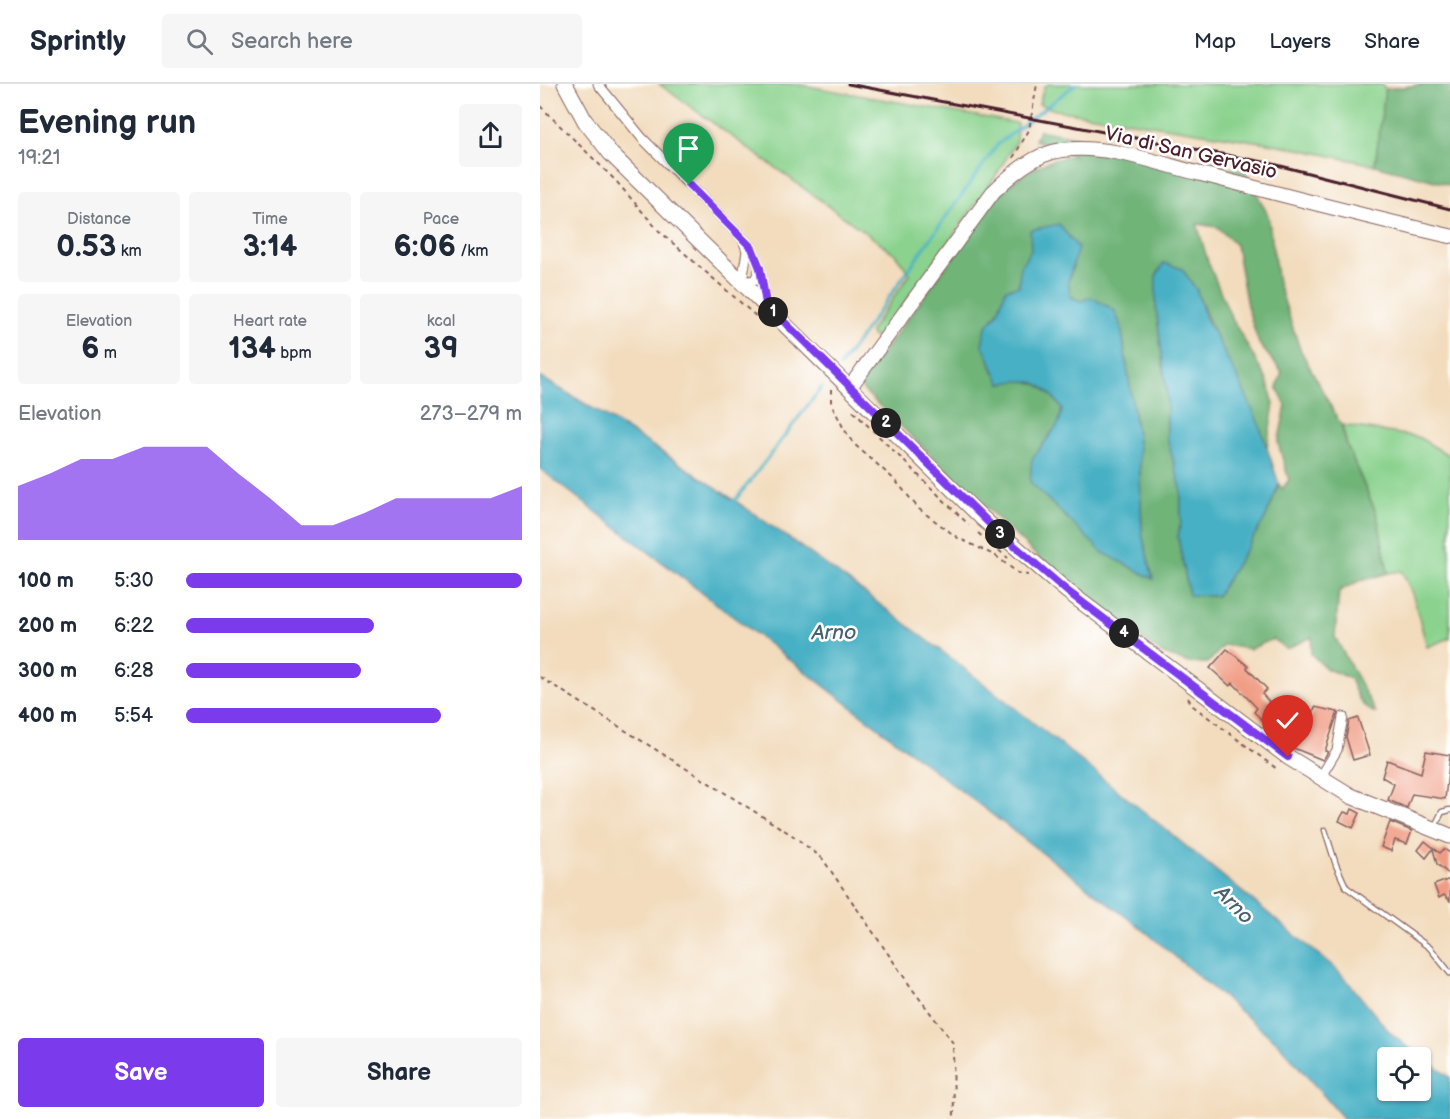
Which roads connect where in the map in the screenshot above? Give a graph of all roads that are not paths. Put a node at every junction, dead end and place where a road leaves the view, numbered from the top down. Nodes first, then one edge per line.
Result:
1 (565, 84) edge
2 (598, 84) edge
3 (1450, 236) edge
4 (741, 237) junction
5 (744, 259) junction
6 (721, 261) junction
7 (760, 268) junction
8 (742, 282) junction
9 (766, 304) junction
10 (850, 387) junction
11 (1343, 717) dead end
12 (1320, 778) junction
13 (1450, 810) edge
14 (1434, 828) junction
15 (1325, 830) dead end
16 (1450, 836) edge
17 (1450, 973) edge

1 - 6 main road
2 - 4 street
3 - 10 street, Via di San Gervasio
4 - 5 street
4 - 7 street
5 - 6 street
5 - 8 street
6 - 8 main road
7 - 8 street
7 - 9 street
8 - 9 main road
9 - 10 main road
10 - 12 main road
11 - 12 street
12 - 14 main road
13 - 14 lane
14 - 16 main road
15 - 17 lane

